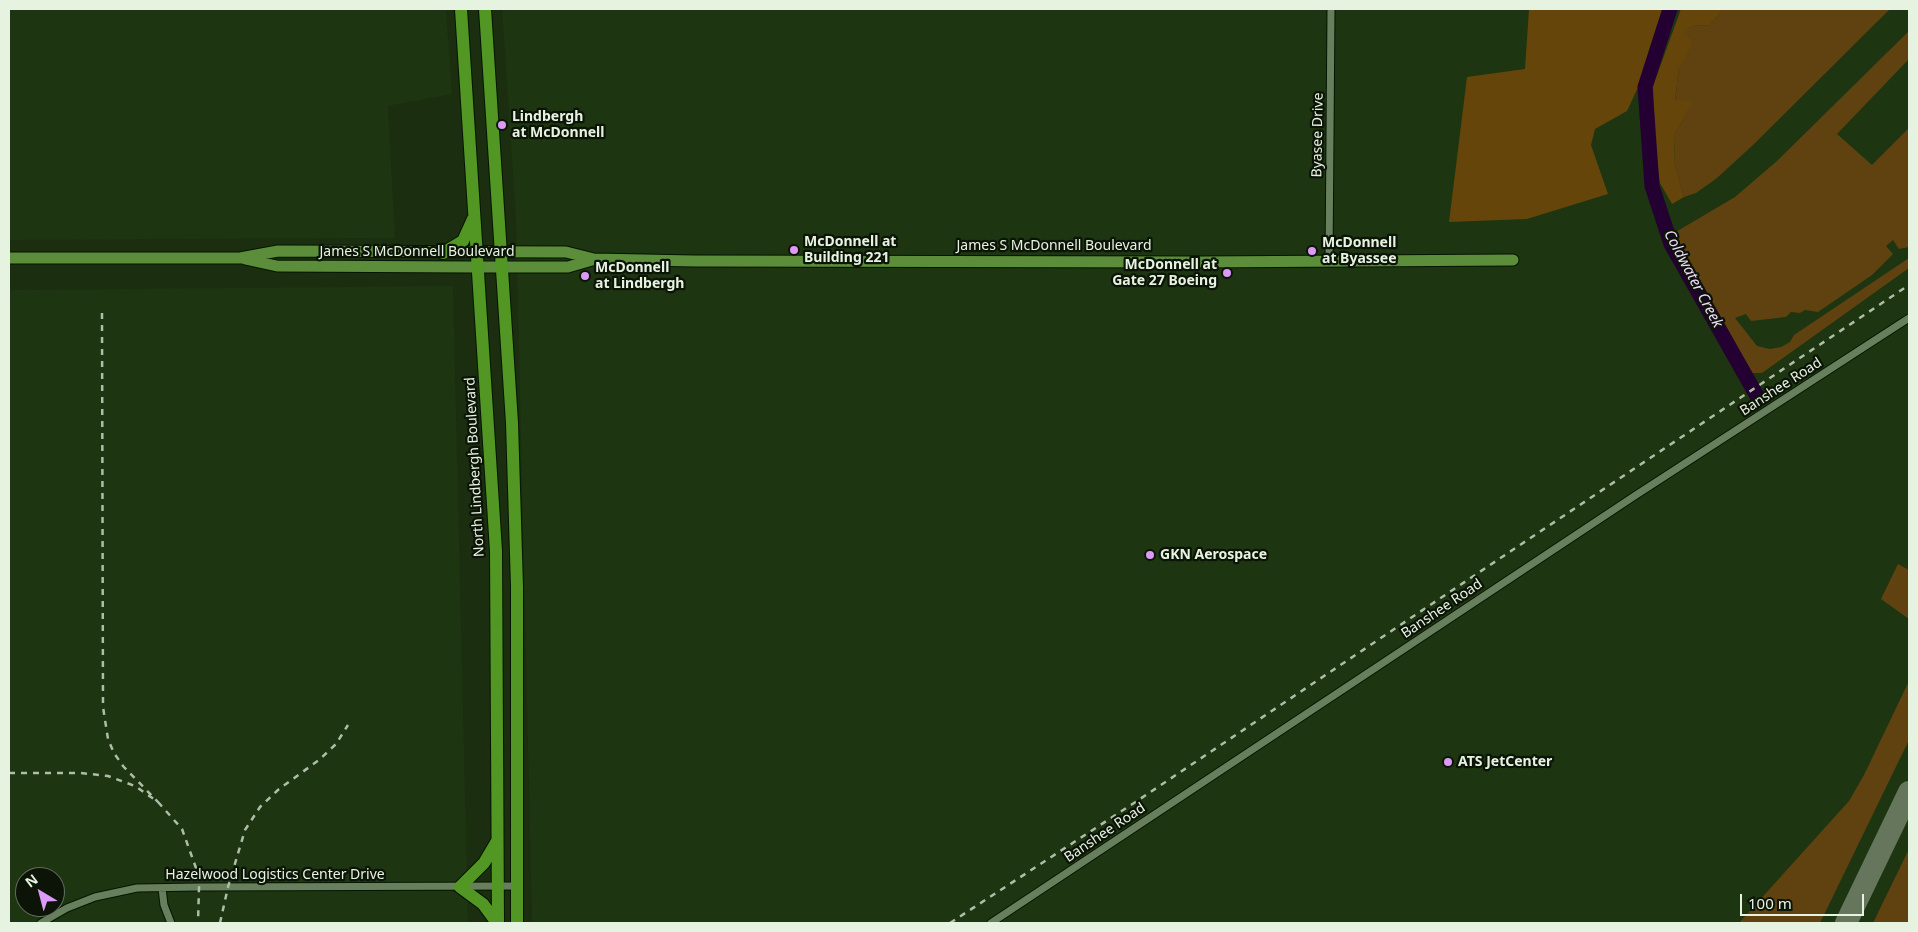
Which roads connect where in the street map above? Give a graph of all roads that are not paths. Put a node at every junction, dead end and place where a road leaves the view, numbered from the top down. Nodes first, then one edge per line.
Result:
1 (460, 9) edge
2 (485, 9) edge
3 (1332, 9) edge
4 (474, 214) junction
5 (443, 253) junction
6 (476, 253) junction
7 (502, 253) junction
8 (9, 258) edge
9 (240, 258) junction
10 (594, 259) junction
11 (1513, 260) dead end
12 (1329, 262) junction
13 (477, 267) junction
14 (503, 267) junction
15 (1909, 318) edge
16 (498, 840) junction
17 (498, 886) junction
18 (517, 886) junction
19 (460, 887) junction
20 (162, 888) junction
21 (41, 923) edge
22 (171, 923) edge
23 (497, 923) edge
24 (517, 923) edge
25 (991, 923) edge

1 - 4 highway, North Lindbergh Boulevard
2 - 7 highway
3 - 12 street, Byasee Drive
4 - 5 highway
4 - 6 highway, North Lindbergh Boulevard
5 - 6 main road, James S McDonnell Boulevard
5 - 9 main road, James S McDonnell Boulevard
6 - 7 main road, James S McDonnell Boulevard
6 - 13 highway, North Lindbergh Boulevard
7 - 10 main road, James S McDonnell Boulevard
7 - 14 highway
8 - 9 main road, James S McDonnell Boulevard
9 - 13 main road, James S McDonnell Boulevard
10 - 12 main road, James S McDonnell Boulevard
10 - 14 main road, James S McDonnell Boulevard
11 - 12 main road, James S McDonnell Boulevard
13 - 14 main road, James S McDonnell Boulevard
13 - 16 highway, North Lindbergh Boulevard
14 - 18 highway
15 - 25 street, Banshee Road
16 - 17 highway, North Lindbergh Boulevard
16 - 19 highway
17 - 18 street, Hazelwood Logistics Center Drive
17 - 19 street, Hazelwood Logistics Center Drive
17 - 23 highway, North Lindbergh Boulevard
18 - 24 highway
19 - 20 street, Hazelwood Logistics Center Drive
19 - 23 highway
20 - 21 street, Hazelwood Logistics Center Drive
20 - 22 street

